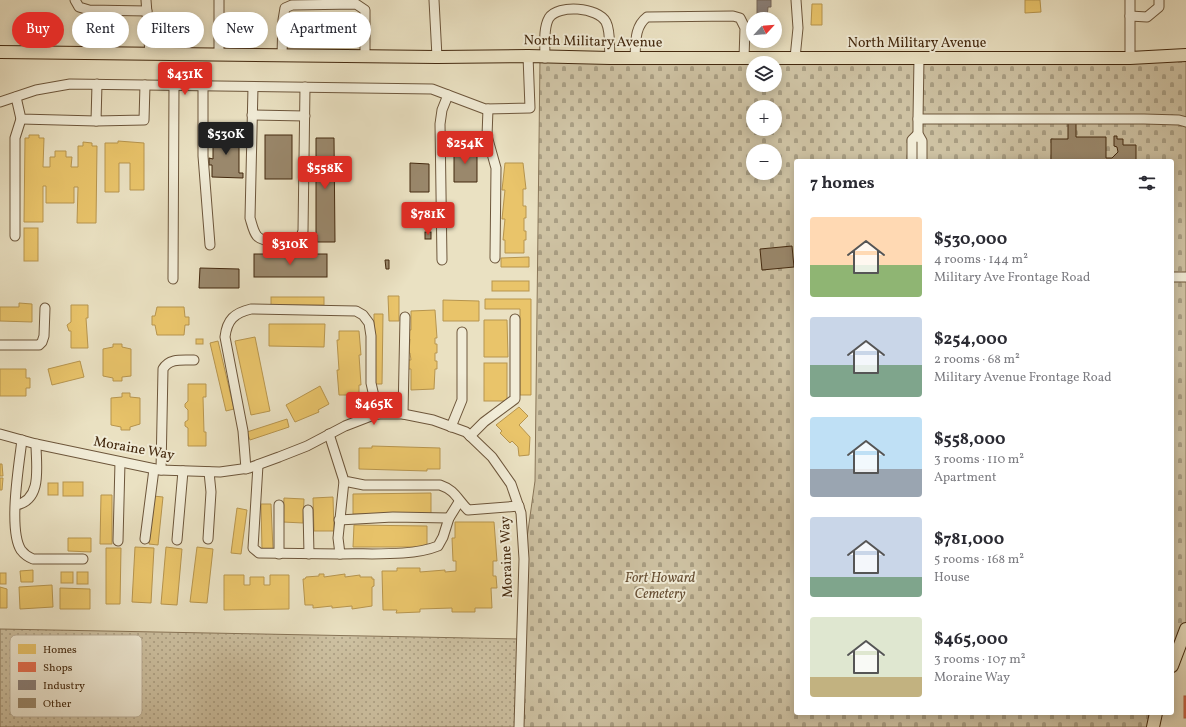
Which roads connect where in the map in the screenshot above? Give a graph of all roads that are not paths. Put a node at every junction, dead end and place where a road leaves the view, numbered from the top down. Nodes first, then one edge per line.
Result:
1 (75, 0) edge
2 (146, 0) edge
3 (219, 0) edge
4 (434, 0) edge
5 (796, 0) edge
6 (1130, 0) edge
7 (1159, 0) edge
8 (147, 11) junction
9 (1130, 16) junction
10 (0, 52) edge
11 (150, 54) junction
12 (220, 54) junction
13 (282, 55) junction
14 (1186, 55) edge
15 (365, 56) junction
16 (437, 56) junction
17 (528, 56) junction
18 (545, 58) junction
19 (610, 58) junction
20 (634, 58) junction
21 (744, 58) junction
22 (795, 58) junction
23 (918, 58) junction
24 (1130, 58) junction
25 (96, 84) junction
26 (145, 85) junction
27 (174, 86) junction
28 (204, 86) junction
29 (253, 87) junction
30 (305, 87) junction
31 (448, 95) junction
32 (16, 97) junction
33 (0, 102) edge
34 (488, 109) junction
35 (252, 115) junction
36 (305, 116) junction
37 (21, 119) junction
38 (918, 119) junction
39 (96, 121) junction
40 (1186, 122) edge
41 (918, 134) junction
42 (912, 159) edge
43 (922, 159) edge
44 (15, 236) dead end
45 (210, 245) dead end
46 (495, 258) dead end
47 (442, 260) dead end
48 (1174, 277) edge
49 (1186, 277) edge
50 (173, 278) dead end
51 (45, 308) dead end
52 (404, 317) dead end
53 (515, 319) dead end
54 (462, 332) dead end
55 (0, 345) edge
56 (194, 360) dead end
57 (378, 414) junction
58 (403, 414) junction
59 (451, 427) junction
60 (0, 434) edge
61 (329, 434) junction
62 (470, 436) junction
63 (22, 440) junction
64 (36, 444) junction
65 (120, 462) junction
66 (258, 465) junction
67 (246, 469) junction
68 (157, 470) junction
69 (183, 471) junction
70 (208, 472) junction
71 (344, 481) junction
72 (459, 502) junction
73 (279, 505) dead end
74 (16, 506) junction
75 (519, 506) junction
76 (308, 510) dead end
77 (449, 518) junction
78 (339, 520) junction
79 (145, 539) dead end
80 (208, 539) dead end
81 (177, 540) dead end
82 (118, 541) dead end
83 (280, 554) junction
84 (309, 554) junction
85 (340, 554) junction
86 (83, 559) dead end
87 (1185, 637) edge
88 (1174, 662) edge
89 (1156, 715) edge
90 (520, 727) edge
91 (1153, 727) edge

1 - 8 street
2 - 8 street
3 - 12 street
4 - 16 street
5 - 22 street
6 - 9 street
7 - 9 street
8 - 11 street
9 - 24 street
10 - 11 main road, North Military Avenue
11 - 12 main road, North Military Avenue
12 - 13 main road, North Military Avenue
13 - 15 main road, North Military Avenue
13 - 15 street
14 - 24 main road, North Military Avenue
15 - 16 main road, North Military Avenue
16 - 17 main road, North Military Avenue
17 - 18 main road, North Military Avenue
17 - 34 street
18 - 19 main road, North Military Avenue
18 - 19 street
19 - 20 main road, North Military Avenue
20 - 21 main road, North Military Avenue
20 - 21 street
21 - 22 main road, North Military Avenue
22 - 23 main road, North Military Avenue
23 - 24 main road, North Military Avenue
23 - 38 street
25 - 26 street
25 - 32 street
25 - 39 street
26 - 27 street
26 - 39 street
27 - 28 street
27 - 50 street
28 - 29 street
28 - 45 street
29 - 30 street
29 - 35 street
30 - 31 street
30 - 36 street
31 - 34 street
31 - 47 street
32 - 33 street
32 - 37 street
34 - 46 street
35 - 36 street
35 - 36 street
37 - 39 street
37 - 44 street
38 - 40 street
38 - 41 street
41 - 42 street
41 - 43 street
48 - 49 street
51 - 55 street
52 - 58 street
53 - 62 street
54 - 59 street
56 - 68 street
57 - 58 street, Moraine Way
57 - 61 street, Moraine Way
57 - 67 street
58 - 59 street, Moraine Way
59 - 62 street, Moraine Way
60 - 63 street, Moraine Way
61 - 66 street, Moraine Way
61 - 71 street
62 - 75 street, Moraine Way
63 - 64 street, Moraine Way
63 - 74 street
64 - 65 street, Moraine Way
64 - 74 street
65 - 68 street, Moraine Way
65 - 82 street
66 - 67 street, Moraine Way
66 - 83 street
67 - 70 street, Moraine Way
68 - 69 street, Moraine Way
68 - 79 street
69 - 70 street, Moraine Way
69 - 81 street
70 - 80 street
71 - 72 street
71 - 78 street
72 - 75 street
72 - 77 street
73 - 83 street
74 - 86 street
75 - 90 street, Moraine Way
76 - 84 street
77 - 78 street
77 - 85 street
78 - 85 street
83 - 84 street
84 - 85 street
87 - 88 main road
89 - 91 main road

